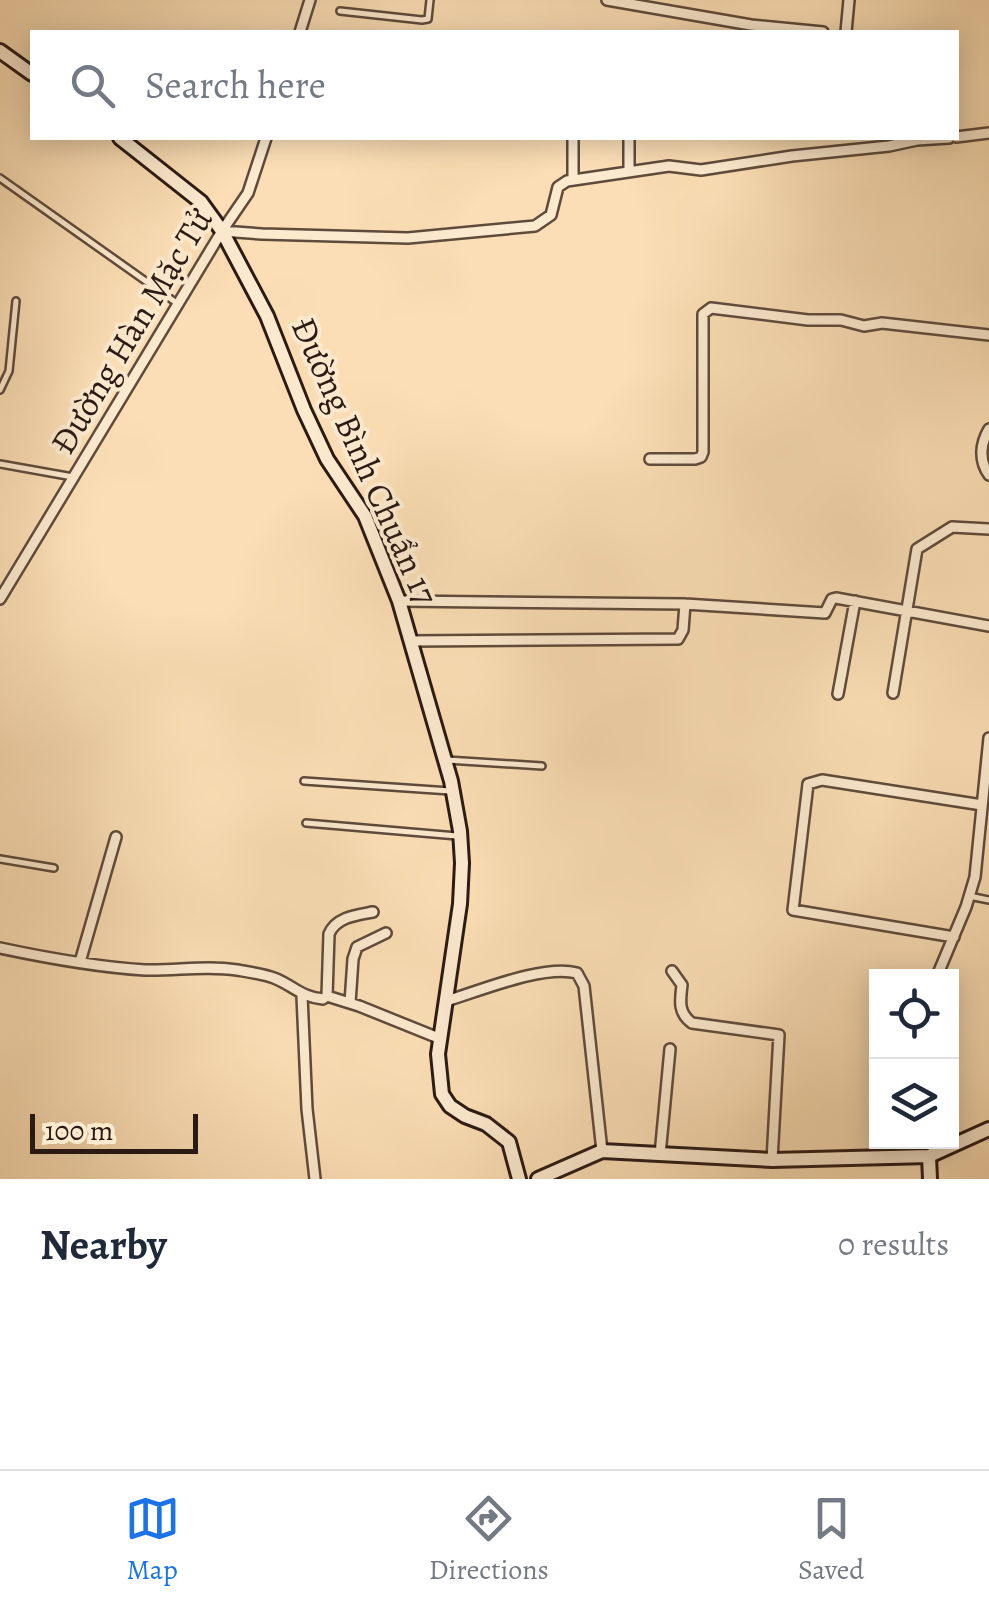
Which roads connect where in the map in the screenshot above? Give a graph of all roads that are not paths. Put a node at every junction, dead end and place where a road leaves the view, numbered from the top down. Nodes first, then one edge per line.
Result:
1 (310, 0) edge
2 (430, 0) edge
3 (607, 0) edge
4 (849, 0) edge
5 (340, 12) dead end
6 (301, 30) edge
7 (802, 30) edge
8 (846, 30) edge
9 (0, 51) edge
10 (30, 73) edge
11 (989, 133) edge
12 (959, 137) edge
13 (123, 140) edge
14 (265, 140) edge
15 (573, 140) edge
16 (629, 140) edge
17 (848, 140) edge
18 (910, 140) edge
19 (848, 150) junction
20 (629, 172) junction
21 (0, 178) edge
22 (573, 180) junction
23 (222, 231) junction
24 (16, 301) dead end
25 (178, 304) junction
26 (989, 335) edge
27 (0, 390) edge
28 (989, 429) edge
29 (650, 458) dead end
30 (0, 464) edge
31 (989, 476) edge
32 (73, 477) junction
33 (989, 529) edge
34 (0, 597) edge
35 (399, 600) junction
36 (855, 601) junction
37 (685, 604) junction
38 (908, 610) junction
39 (989, 626) edge
40 (410, 641) junction
41 (893, 693) dead end
42 (838, 694) dead end
43 (989, 738) edge
44 (444, 760) junction
45 (542, 766) dead end
46 (304, 781) dead end
47 (452, 792) junction
48 (982, 805) junction
49 (306, 823) dead end
50 (116, 837) dead end
51 (460, 837) junction
52 (0, 859) edge
53 (54, 868) dead end
54 (969, 896) junction
55 (989, 900) edge
56 (373, 912) dead end
57 (386, 933) dead end
58 (954, 937) junction
59 (0, 948) edge
60 (80, 962) junction
61 (941, 969) edge
62 (672, 971) dead end
63 (302, 996) junction
64 (327, 996) junction
65 (446, 1001) junction
66 (350, 1003) junction
67 (440, 1039) junction
68 (670, 1049) dead end
69 (989, 1129) edge
70 (959, 1139) edge
71 (927, 1149) edge
72 (602, 1151) junction
73 (660, 1154) junction
74 (772, 1160) junction
75 (315, 1179) edge
76 (519, 1179) edge
77 (538, 1179) edge
78 (930, 1179) edge

1 - 6 street
2 - 5 lane
3 - 7 street
4 - 8 street
9 - 10 street
11 - 12 street
13 - 23 street, Đường Bình Chuẩn 17
14 - 23 street, Đường Hàn Mặc Tử
15 - 22 street
16 - 20 street
17 - 19 street
18 - 19 street
19 - 20 street
20 - 22 street
21 - 25 lane
22 - 23 street
23 - 25 street, Đường Hàn Mặc Tử
23 - 35 street, Đường Bình Chuẩn 17
24 - 27 lane
25 - 32 street, Đường Hàn Mặc Tử
26 - 29 street
28 - 31 street
30 - 32 lane
32 - 34 street, Đường Hàn Mặc Tử
33 - 38 street
35 - 37 street
35 - 40 street, Đường Bình Chuẩn 17
36 - 37 street
36 - 38 street
36 - 42 street
37 - 40 street
38 - 39 street
38 - 41 street
40 - 44 street, Đường Bình Chuẩn 17
43 - 48 street
44 - 45 lane
44 - 47 street, Đường Bình Chuẩn 17
46 - 47 lane
47 - 51 street, Đường Bình Chuẩn 17
48 - 54 street
48 - 58 street
49 - 51 lane
50 - 60 street
51 - 65 street, Đường Bình Chuẩn 17
52 - 53 lane
54 - 55 lane
54 - 58 street
56 - 64 street
57 - 66 street
58 - 61 street
59 - 60 street
60 - 63 street
62 - 74 street
63 - 64 street
63 - 75 street
64 - 66 street
65 - 67 street, Đường Bình Chuẩn 17
65 - 72 street
66 - 67 street
67 - 76 street, Đường Bình Chuẩn 17
68 - 73 street
69 - 70 street
71 - 74 street
71 - 78 street
72 - 73 street
72 - 77 street
73 - 74 street

